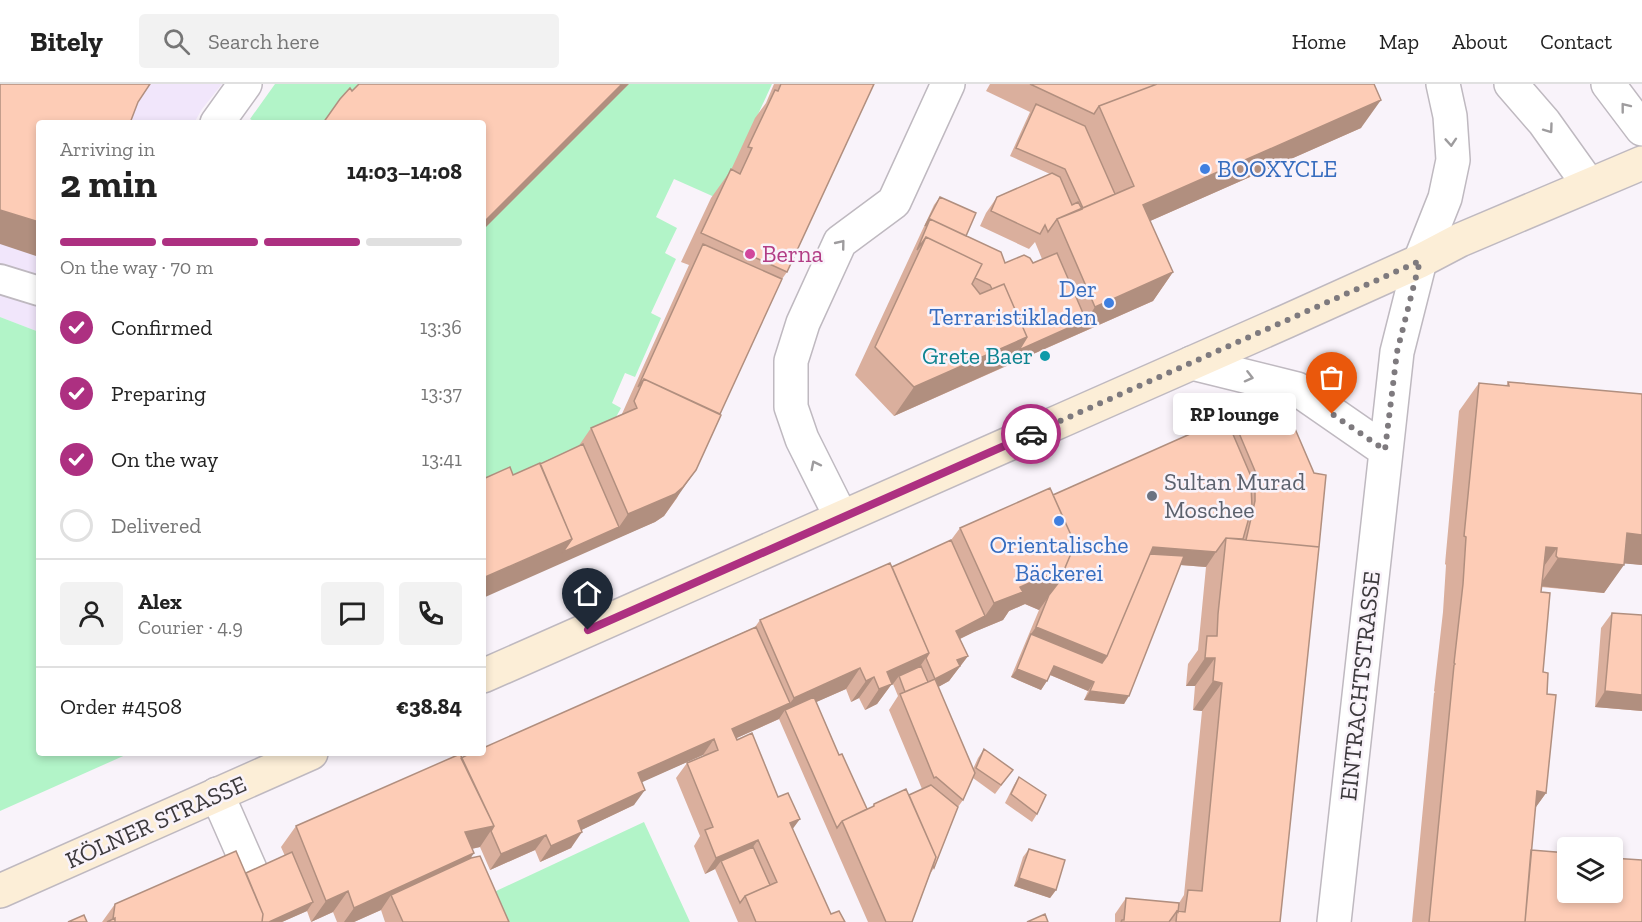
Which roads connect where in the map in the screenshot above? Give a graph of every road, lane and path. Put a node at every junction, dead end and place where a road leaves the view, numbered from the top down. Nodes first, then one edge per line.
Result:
1 (245, 84) edge
2 (948, 84) edge
3 (1443, 84) edge
4 (1511, 84) edge
5 (1608, 84) edge
6 (227, 119) edge
7 (1642, 129) edge
8 (1642, 163) edge
9 (1589, 185) junction
10 (1420, 261) junction
11 (0, 279) edge
12 (36, 290) edge
13 (1192, 363) junction
14 (1385, 450) junction
15 (841, 517) junction
16 (486, 675) edge
17 (298, 756) edge
18 (269, 762) edge
19 (217, 794) junction
20 (253, 876) edge
21 (0, 891) edge
22 (1334, 922) edge

1 - 6 street
15 -> 2 street
3 -> 10 street, EINTRACHTSTRASSE
4 -> 9 street
7 -> 5 street
8 - 9 main road
9 - 10 main road
10 - 13 main road
10 - 14 street, EINTRACHTSTRASSE
11 - 12 lane
13 -> 14 street
13 - 15 main road
14 - 22 street, EINTRACHTSTRASSE
15 - 16 main road
17 - 18 main road, KÖLNER STRASSE
18 - 19 main road, KÖLNER STRASSE
19 - 20 street
19 - 21 main road, KÖLNER STRASSE

